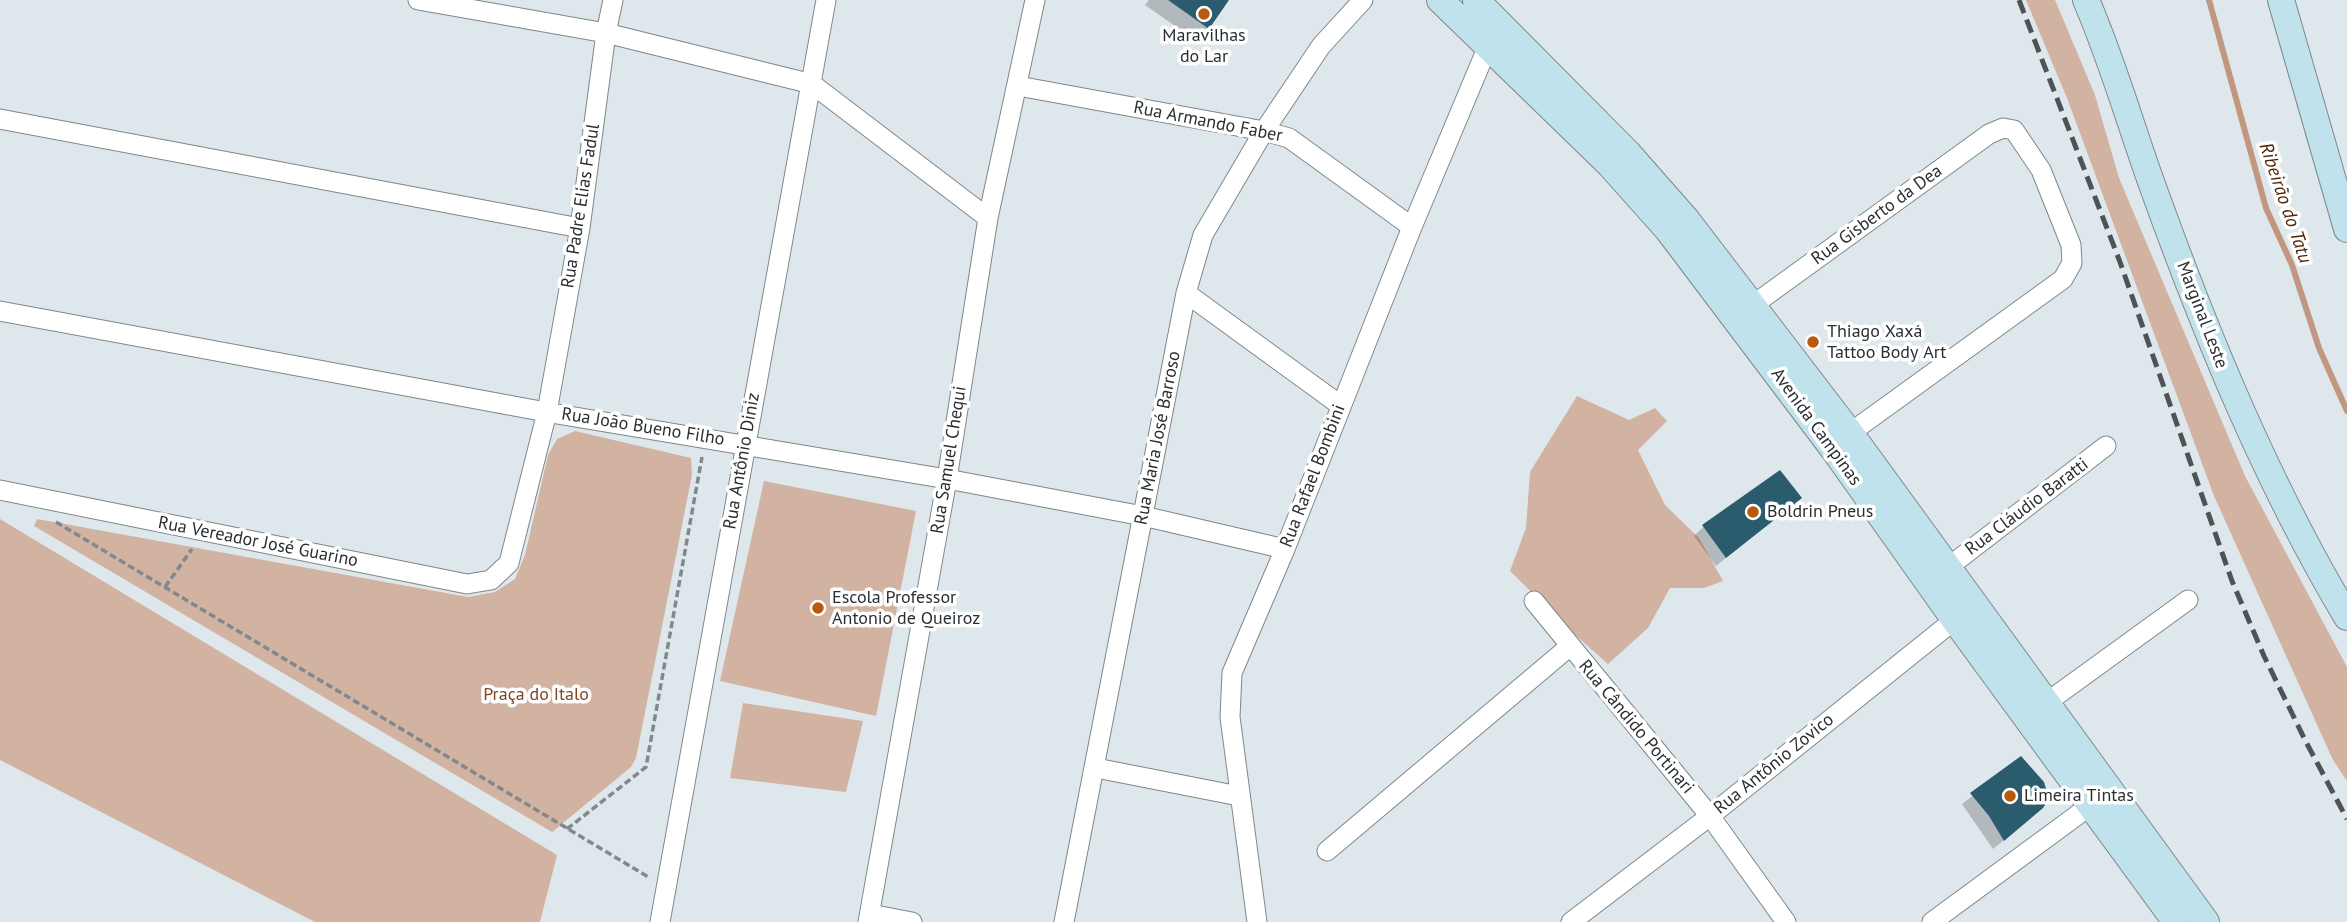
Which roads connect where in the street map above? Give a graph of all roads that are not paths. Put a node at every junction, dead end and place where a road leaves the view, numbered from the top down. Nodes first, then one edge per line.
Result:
1 (418, 0) edge
2 (613, 0) edge
3 (826, 0) edge
4 (1035, 0) edge
5 (1363, 0) edge
6 (1440, 0) edge
7 (1476, 0) edge
8 (2086, 0) edge
9 (2281, 0) edge
10 (606, 33) junction
11 (1488, 46) junction
12 (812, 83) junction
13 (1018, 86) junction
14 (0, 119) edge
15 (1264, 131) junction
16 (988, 218) junction
17 (580, 228) junction
18 (1412, 228) junction
19 (2347, 229) edge
20 (1186, 293) junction
21 (1753, 304) junction
22 (0, 311) edge
23 (1340, 405) junction
24 (547, 412) junction
25 (1850, 433) junction
26 (745, 444) junction
27 (2106, 446) dead end
28 (947, 479) junction
29 (0, 490) edge
30 (1143, 516) junction
31 (1285, 549) junction
32 (509, 563) joint
33 (1947, 568) junction
34 (2188, 600) dead end
35 (1534, 601) dead end
36 (1964, 612) junction
37 (2347, 617) edge
38 (1569, 647) junction
39 (2046, 703) junction
40 (1096, 768) junction
41 (1239, 796) junction
42 (2091, 805) junction
43 (1710, 816) junction
44 (1327, 851) dead end
45 (869, 918) edge
46 (660, 922) edge
47 (912, 922) edge
48 (1064, 922) edge
49 (1257, 922) edge
50 (1571, 922) edge
51 (1786, 922) edge
52 (1932, 922) edge
53 (2176, 922) edge
54 (2206, 922) edge

1 - 10 street
2 - 10 street, Rua Padre Elias Fadul
3 - 12 street, Rua Antônio Diniz
4 - 13 street, Rua Samuel Chequi
5 - 15 street, Rua Maria José Barroso
6 - 11 main road, Avenida Campinas
7 - 21 main road, Avenida Campinas
8 - 37 main road, Marginal Leste
9 - 19 main road
10 - 12 street
10 - 17 street, Rua Padre Elias Fadul
11 - 18 street, Rua Rafael Bombini
11 - 36 main road, Avenida Campinas
12 - 16 street
12 - 26 street, Rua Antônio Diniz
13 - 15 street, Rua Armando Faber
13 - 16 street, Rua Samuel Chequi
14 - 17 street
15 - 18 street, Rua Armando Faber
15 - 20 street, Rua Maria José Barroso
16 - 28 street, Rua Samuel Chequi
17 - 24 street, Rua Padre Elias Fadul
18 - 23 street, Rua Rafael Bombini
20 - 23 street
20 - 30 street, Rua Maria José Barroso
21 - 25 main road, Avenida Campinas
21 - 25 street, Rua Gisberto da Dea
22 - 24 street, Rua João Bueno Filho
23 - 31 street, Rua Rafael Bombini
24 - 26 street, Rua João Bueno Filho
24 - 32 street, Rua Padre Elias Fadul
25 - 33 main road, Avenida Campinas
26 - 28 street, Rua João Bueno Filho
26 - 46 street, Rua Antônio Diniz
27 - 33 street, Rua Cláudio Baratti
28 - 30 street, Rua João Bueno Filho
28 - 45 street, Rua Samuel Chequi
29 - 32 street, Rua Vereador José Guarino
30 - 31 street, Rua João Bueno Filho
30 - 40 street, Rua Maria José Barroso
31 - 41 street, Rua Rafael Bombini
33 - 36 main road, Avenida Campinas
34 - 39 street
35 - 38 street, Rua Cândido Portinari
36 - 39 main road, Avenida Campinas
36 - 42 main road, Avenida Campinas
36 - 43 street, Rua Antônio Zovico
38 - 43 street, Rua Cândido Portinari
38 - 44 street
39 - 54 main road, Avenida Campinas
40 - 41 street
40 - 48 street, Rua Maria José Barroso
41 - 49 street, Rua Rafael Bombini
42 - 52 street
42 - 53 main road, Avenida Campinas
43 - 50 street, Rua Antônio Zovico
43 - 51 street, Rua Cândido Portinari
45 - 47 street

